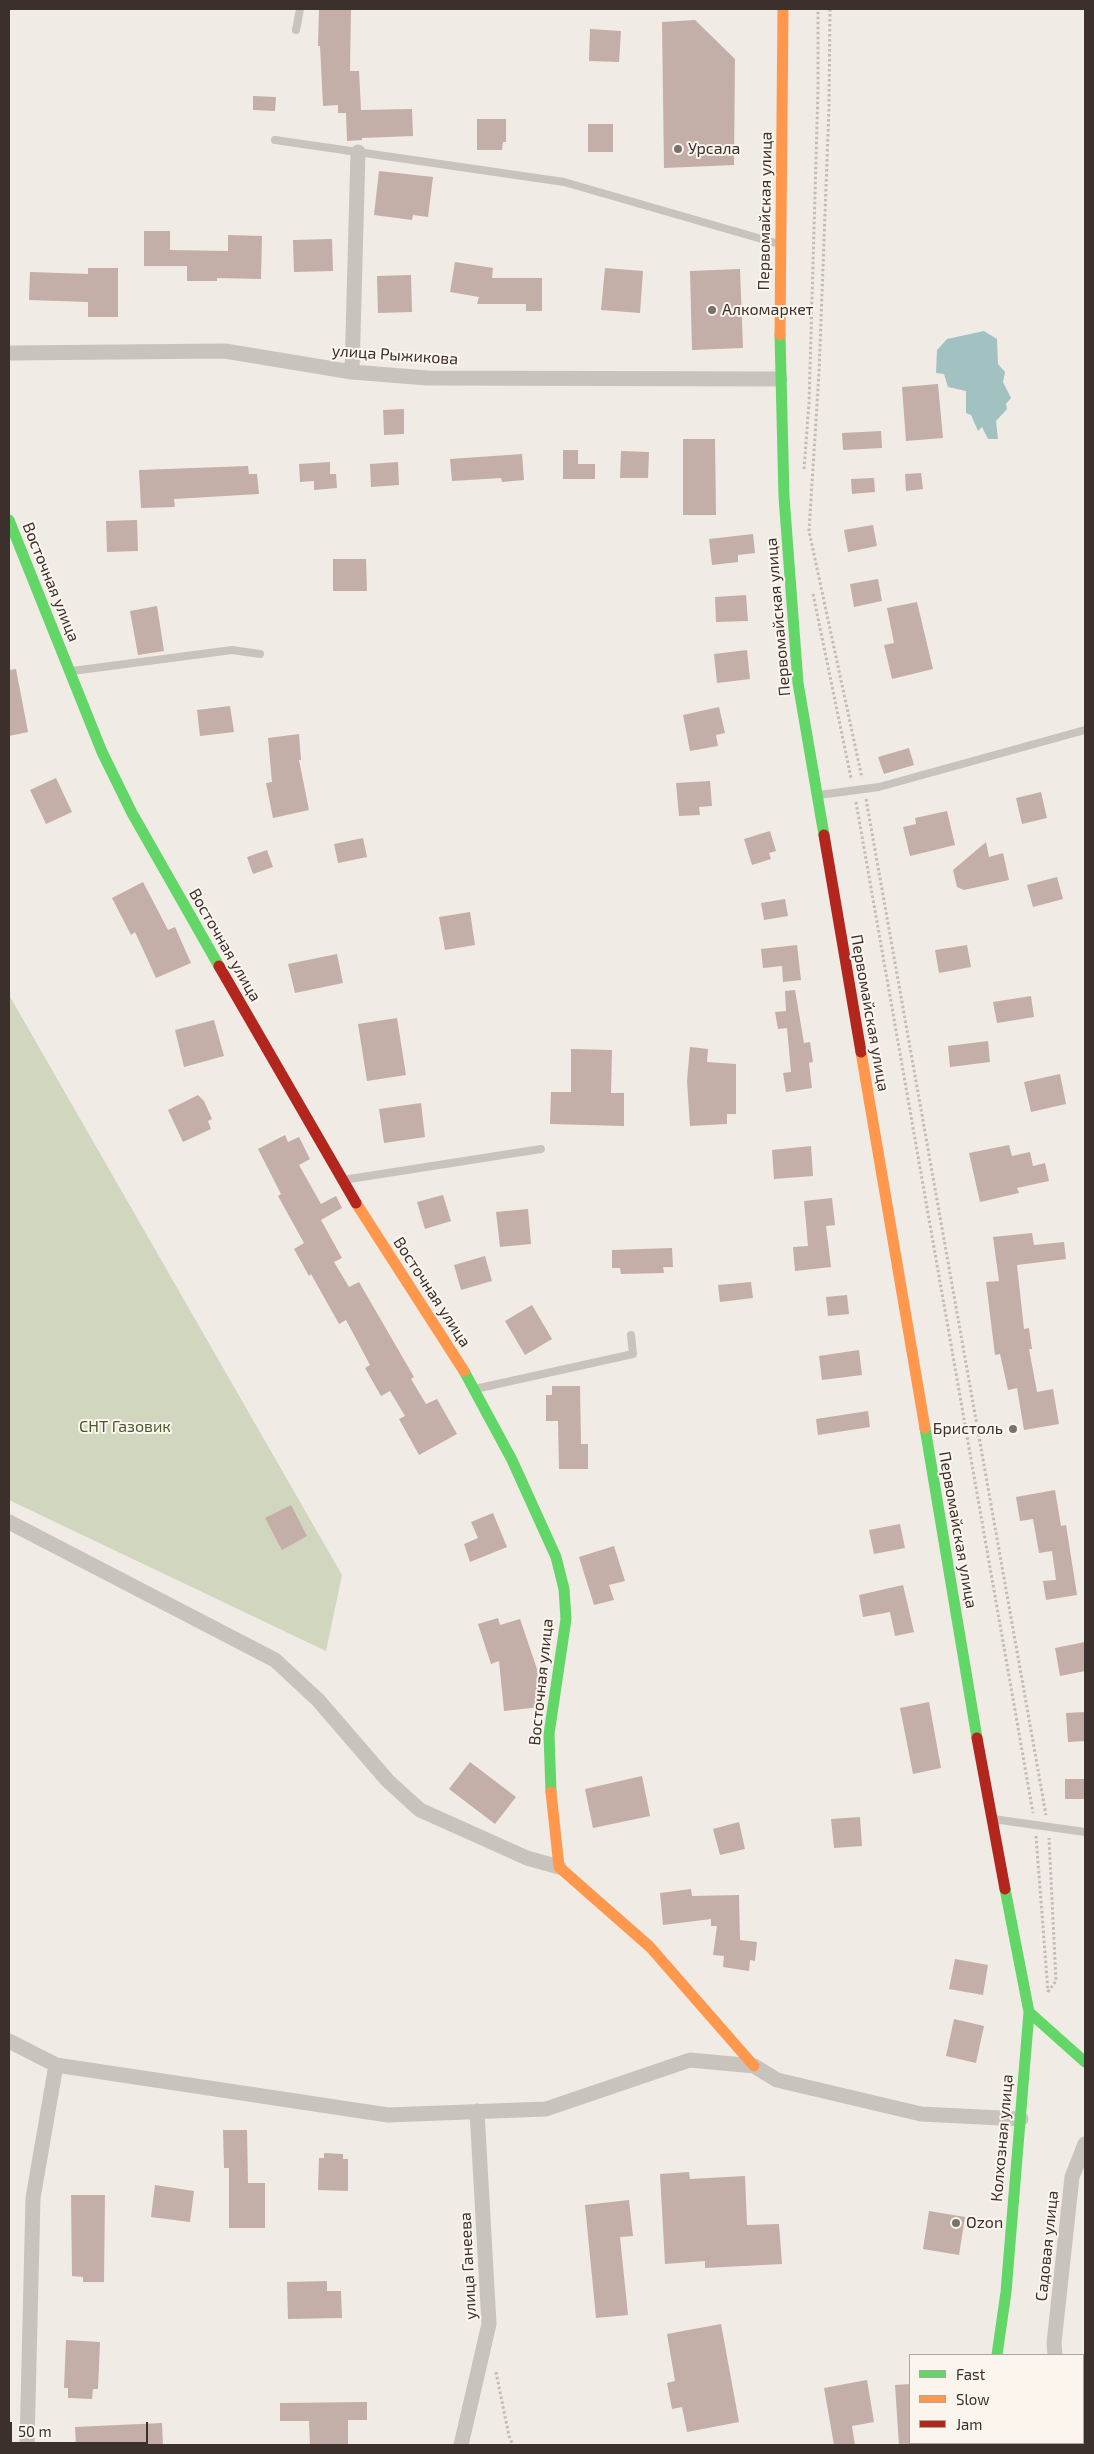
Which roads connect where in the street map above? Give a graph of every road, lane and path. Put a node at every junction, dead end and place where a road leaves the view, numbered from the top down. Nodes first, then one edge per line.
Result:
1 (300, 9) edge
2 (783, 9) edge
3 (818, 9) edge
4 (830, 9) edge
5 (296, 30) dead end
6 (275, 140) dead end
7 (358, 152) junction
8 (781, 245) junction
9 (9, 354) edge
10 (352, 372) junction
11 (780, 379) junction
12 (804, 472) dead end
13 (9, 520) edge
14 (812, 589) dead end
15 (260, 654) dead end
16 (70, 672) junction
17 (1085, 730) edge
18 (864, 790) junction
19 (854, 791) junction
20 (817, 796) junction
21 (541, 1149) dead end
22 (341, 1180) junction
23 (631, 1335) dead end
24 (474, 1389) junction
25 (9, 1522) edge
26 (991, 1819) junction
27 (1035, 1825) junction
28 (1048, 1827) junction
29 (1085, 1832) edge
30 (559, 1867) junction
31 (1029, 2012) junction
32 (9, 2041) edge
33 (1085, 2062) edge
34 (56, 2065) junction
35 (754, 2066) junction
36 (477, 2111) junction
37 (1020, 2119) junction
38 (1085, 2144) edge
39 (997, 2354) edge
40 (1055, 2354) edge
41 (495, 2367) dead end
42 (27, 2445) edge
43 (461, 2445) edge
44 (513, 2445) edge

1 - 5 lane
2 - 8 main road, Первомайская улица
3 - 12 path
4 - 18 path
6 - 7 lane
7 - 8 lane
7 - 10 street
8 - 11 main road, Первомайская улица
9 - 10 street, улица Рыжикова
10 - 11 street, улица Рыжикова
11 - 20 main road, Первомайская улица
13 - 16 main road, Восточная улица
14 - 19 path
15 - 16 lane
16 - 22 main road, Восточная улица
17 - 18 lane
18 - 19 lane
18 - 28 path
19 - 20 lane
19 - 27 path
20 - 26 main road, Первомайская улица
21 - 22 lane
22 - 24 main road, Восточная улица
23 - 24 lane
24 - 30 main road, Восточная улица
25 - 30 street
26 - 27 lane
26 - 31 main road, Первомайская улица
27 - 28 lane
27 - 28 path
28 - 29 lane
30 - 35 main road
31 - 33 main road
31 - 37 main road, Колхозная улица
32 - 34 street
34 - 36 street
34 - 42 street
35 - 36 street
35 - 37 street
36 - 43 street, улица Ганеева
37 - 39 main road, Колхозная улица
38 - 40 street, Садовая улица
41 - 44 path

